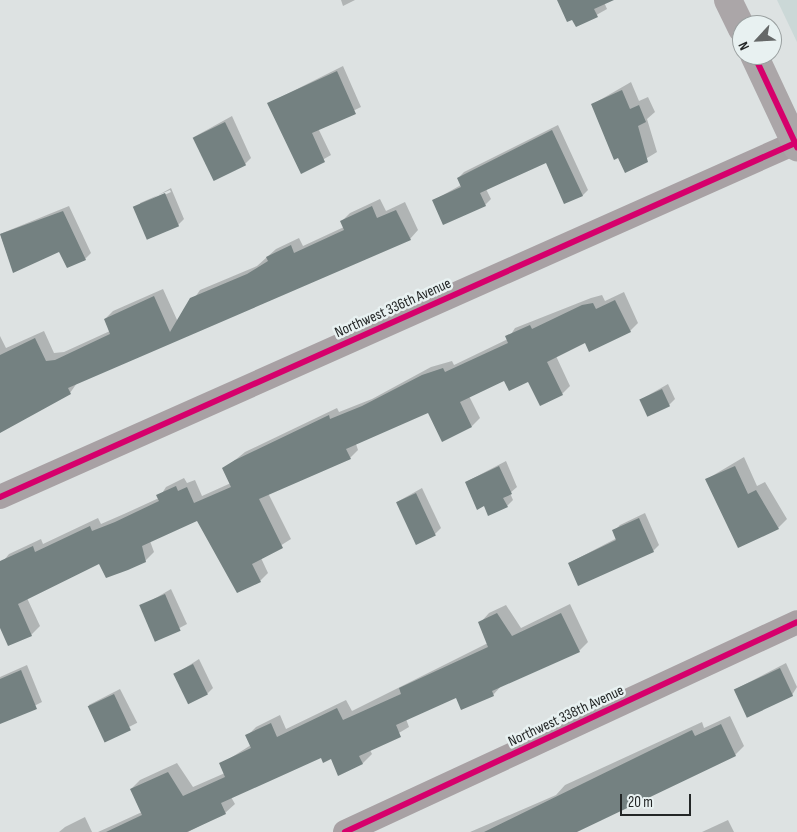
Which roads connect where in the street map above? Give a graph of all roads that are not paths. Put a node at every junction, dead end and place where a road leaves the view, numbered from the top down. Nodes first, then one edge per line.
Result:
1 (728, 0) edge
2 (735, 15) edge
3 (759, 65) edge
4 (796, 145) edge
5 (0, 497) edge
6 (797, 622) edge
7 (345, 832) edge

1 - 2 highway
3 - 4 highway
4 - 5 street, Northwest 336th Avenue
6 - 7 street, Northwest 338th Avenue

